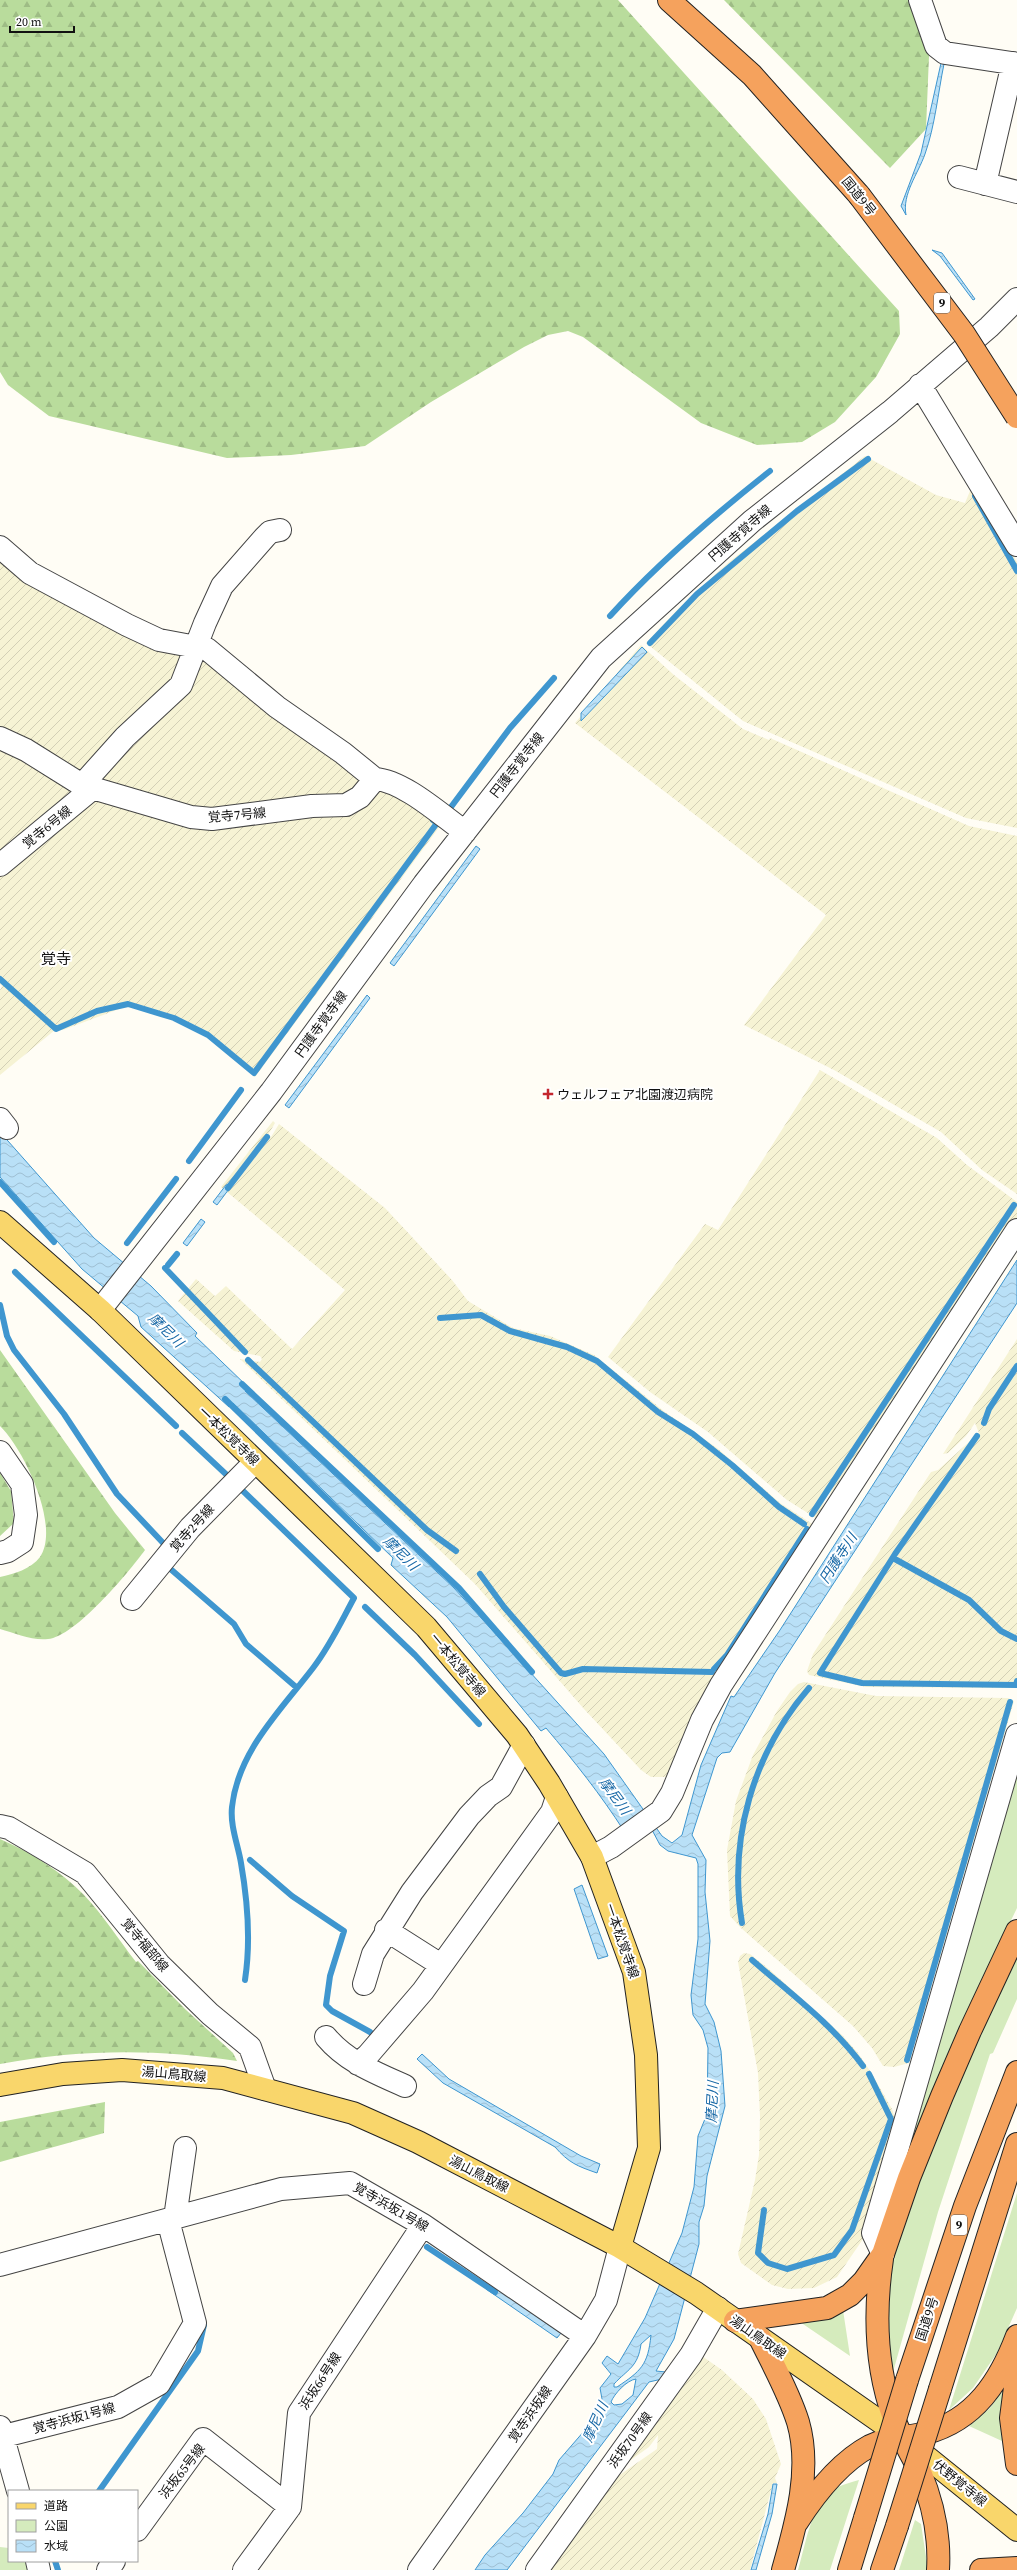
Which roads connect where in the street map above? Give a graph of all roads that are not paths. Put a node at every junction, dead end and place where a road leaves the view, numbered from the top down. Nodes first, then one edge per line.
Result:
1 (670, 0) edge
2 (920, 0) edge
3 (1015, 64) edge
4 (959, 177) dead end
5 (985, 184) junction
6 (1017, 192) edge
7 (1017, 300) edge
8 (920, 385) junction
9 (1017, 417) edge
10 (280, 530) dead end
11 (1017, 545) edge
12 (0, 547) edge
13 (197, 646) junction
14 (0, 738) edge
15 (375, 779) junction
16 (87, 787) junction
17 (465, 832) junction
18 (0, 865) edge
19 (0, 1222) edge
20 (1017, 1230) edge
21 (104, 1304) junction
22 (0, 1452) edge
23 (255, 1462) junction
24 (0, 1553) edge
25 (132, 1599) dead end
26 (1017, 1735) edge
27 (524, 1745) junction
28 (557, 1797) junction
29 (0, 1826) edge
30 (592, 1857) junction
31 (386, 1930) junction
32 (1017, 1931) edge
33 (441, 1965) junction
34 (364, 1984) dead end
35 (326, 2038) dead end
36 (358, 2064) junction
37 (1017, 2072) edge
38 (0, 2085) edge
39 (405, 2086) dead end
40 (265, 2089) junction
41 (1017, 2144) edge
42 (185, 2148) dead end
43 (171, 2219) junction
44 (423, 2225) junction
45 (620, 2247) junction
46 (883, 2254) junction
47 (0, 2265) edge
48 (718, 2308) junction
49 (735, 2321) junction
50 (586, 2336) junction
51 (1017, 2336) edge
52 (760, 2338) junction
53 (1017, 2372) edge
54 (1, 2433) edge
55 (902, 2437) junction
56 (1017, 2464) edge
57 (18, 2490) edge
58 (290, 2508) junction
59 (797, 2522) junction
60 (138, 2529) edge
61 (1017, 2530) edge
62 (1017, 2568) edge
63 (244, 2570) edge
64 (419, 2570) edge
65 (537, 2570) edge
66 (783, 2570) edge
67 (849, 2570) edge
68 (882, 2570) edge
69 (938, 2570) edge
70 (981, 2570) edge

1 - 9 highway, 国道9号 / 9, bridge
2 - 3 street
3 - 5 street
4 - 5 street
5 - 6 street
7 - 8 street, 円護寺覚寺線
8 - 11 street
8 - 17 street, 円護寺覚寺線
10 - 13 street, 覚寺6号線
12 - 13 street
13 - 15 street
13 - 16 street, 覚寺6号線
14 - 16 street, 覚寺7号線
15 - 16 street, 覚寺7号線
15 - 17 street
16 - 18 street, 覚寺6号線
17 - 21 street, 円護寺覚寺線
19 - 21 main road, 一本松覚寺線
20 - 30 street
21 - 23 main road, 一本松覚寺線
22 - 24 street
23 - 25 street, 覚寺2号線
23 - 27 main road, 一本松覚寺線
26 - 46 street
27 - 28 main road, 一本松覚寺線
27 - 31 street
28 - 30 main road, 一本松覚寺線
28 - 33 street
29 - 40 street, 覚寺福部線
30 - 45 main road, 一本松覚寺線
31 - 33 street
31 - 34 street
32 - 46 highway
33 - 36 street
35 - 36 street
36 - 39 street
37 - 67 highway, 国道9号 / 9, bridge
38 - 40 main road, 湯山鳥取線
40 - 45 main road, 湯山鳥取線
41 - 68 highway, bridge
42 - 43 street
43 - 44 street, 覚寺浜坂1号線
43 - 47 street, 覚寺浜坂1号線
43 - 54 street, 覚寺浜坂1号線
44 - 50 street, 覚寺浜坂1号線
44 - 58 street, 浜坂66号線
45 - 48 main road, 湯山鳥取線
45 - 50 street, 覚寺浜坂線
46 - 49 highway
46 - 55 highway
48 - 49 main road, 湯山鳥取線
48 - 65 street, 浜坂70号線
49 - 52 main road, 湯山鳥取線
50 - 64 street, 覚寺浜坂線
51 - 55 highway
52 - 55 main road, 湯山鳥取線
52 - 59 highway
53 - 56 highway
54 - 57 street
55 - 59 highway
55 - 61 main road, 伏野覚寺線
55 - 69 highway
58 - 60 street, 浜坂65号線
58 - 63 street
59 - 66 highway
62 - 70 highway

